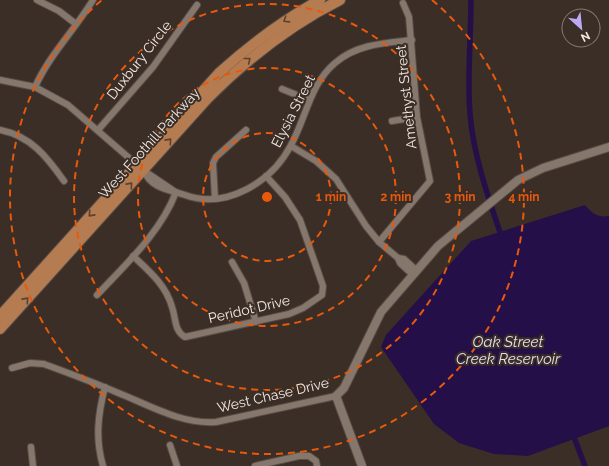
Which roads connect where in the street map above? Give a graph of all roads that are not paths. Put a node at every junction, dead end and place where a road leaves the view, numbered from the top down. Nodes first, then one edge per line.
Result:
1 (37, 0) edge
2 (93, 0) edge
3 (320, 0) edge
4 (340, 0) edge
5 (404, 3) dead end
6 (198, 5) dead end
7 (76, 24) junction
8 (412, 40) junction
9 (0, 80) edge
10 (35, 87) junction
11 (282, 89) dead end
12 (309, 100) junction
13 (418, 117) junction
14 (392, 121) dead end
15 (0, 130) edge
16 (98, 130) junction
17 (246, 130) dead end
18 (291, 146) junction
19 (609, 147) edge
20 (139, 167) junction
21 (266, 176) junction
22 (64, 181) dead end
23 (176, 192) junction
24 (215, 199) junction
25 (379, 242) junction
26 (133, 256) junction
27 (232, 262) dead end
28 (415, 273) junction
29 (97, 295) dead end
30 (0, 316) edge
31 (256, 322) junction
32 (0, 329) edge
33 (12, 368) dead end
34 (105, 387) junction
35 (336, 396) junction
36 (170, 445) dead end
37 (31, 447) dead end
38 (33, 466) edge
39 (103, 466) edge
40 (177, 466) edge
41 (255, 466) edge
42 (317, 466) edge
43 (362, 466) edge

1 - 7 street
2 - 7 street
3 -> 20 main road, West Foothill Parkway
20 -> 4 main road, West Foothill Parkway
5 - 8 street, Amethyst Street
6 - 16 street, Duxbury Circle
7 - 10 street
8 - 12 street, Elysia Street
8 - 13 street, Amethyst Street
9 - 10 street, Elysia Street
10 - 16 street, Elysia Street
11 - 12 street
12 - 18 street, Elysia Street
13 - 14 street
13 - 25 street, Amethyst Street
15 - 22 street
16 - 20 street, Elysia Street
17 - 24 street
18 - 21 street, Elysia Street
18 - 25 street
19 - 28 street, West Chase Drive
20 - 23 street, Elysia Street
20 -> 30 main road, West Foothill Parkway
32 -> 20 main road, West Foothill Parkway
21 - 24 street, Elysia Street
21 - 31 street, Peridot Drive
23 - 24 street, Elysia Street
23 - 26 street
25 - 28 street
26 - 29 street
26 - 31 street, Peridot Drive
27 - 31 street
28 - 35 street, West Chase Drive
33 - 34 street, West Chase Drive
34 - 35 street, West Chase Drive
34 - 39 street
35 - 43 street
36 - 40 street
37 - 38 street
41 - 42 street

